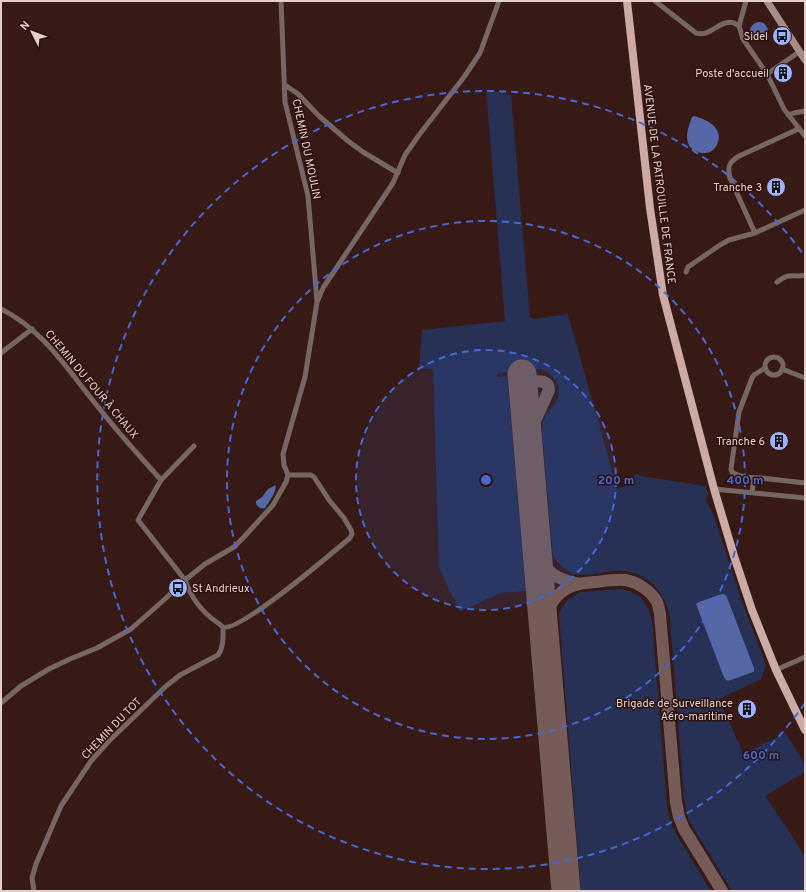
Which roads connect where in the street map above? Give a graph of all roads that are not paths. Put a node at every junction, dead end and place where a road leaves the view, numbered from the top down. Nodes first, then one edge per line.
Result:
1 (281, 1) edge
2 (499, 1) edge
3 (627, 1) edge
4 (655, 1) edge
5 (746, 1) edge
6 (767, 1) edge
7 (740, 26) junction
8 (799, 52) junction
9 (805, 60) edge
10 (767, 74) junction
11 (285, 85) junction
12 (805, 111) edge
13 (788, 115) junction
14 (799, 128) junction
15 (805, 136) edge
16 (398, 173) junction
17 (805, 210) edge
18 (755, 233) junction
19 (686, 272) dead end
20 (805, 275) edge
21 (777, 282) dead end
22 (317, 302) junction
23 (1, 309) edge
24 (32, 330) junction
25 (1, 353) edge
26 (765, 368) junction
27 (782, 369) junction
28 (805, 378) edge
29 (194, 446) dead end
30 (288, 475) junction
31 (754, 478) junction
32 (161, 480) junction
33 (805, 483) edge
34 (714, 489) junction
35 (752, 493) junction
36 (805, 498) edge
37 (184, 580) junction
38 (223, 627) junction
39 (805, 657) edge
40 (776, 670) junction
41 (1, 703) edge
42 (805, 730) edge
43 (34, 891) edge

1 - 11 street, CHEMIN DU MOULIN
2 - 16 street
3 - 34 main road, AVENUE DE LA PATROUILLE DE FRANCE
4 - 7 street
5 - 7 street
6 - 8 street
7 - 10 street
8 - 9 street
8 - 10 street
10 - 13 street
11 - 16 street
11 - 22 street, CHEMIN DU MOULIN
12 - 13 street
13 - 14 street
14 - 15 street
14 - 18 street
16 - 22 street
17 - 18 street
18 - 19 street
20 - 21 street
22 - 30 street
23 - 24 street, CHEMIN DU FOUR À CHAUX
24 - 25 street
24 - 32 street, CHEMIN DU FOUR À CHAUX
26 - 27 street
26 - 27 street
26 - 31 street
27 - 28 street
29 - 32 street
30 - 37 street
30 - 38 street
31 - 33 street
31 - 35 street
32 - 37 street
34 - 35 street
34 - 40 main road, AVENUE DE LA PATROUILLE DE FRANCE
35 - 36 street
37 - 38 street
37 - 41 street
38 - 43 street, CHEMIN DU TOT
39 - 40 street
40 - 42 main road, AVENUE DE LA PATROUILLE DE FRANCE

